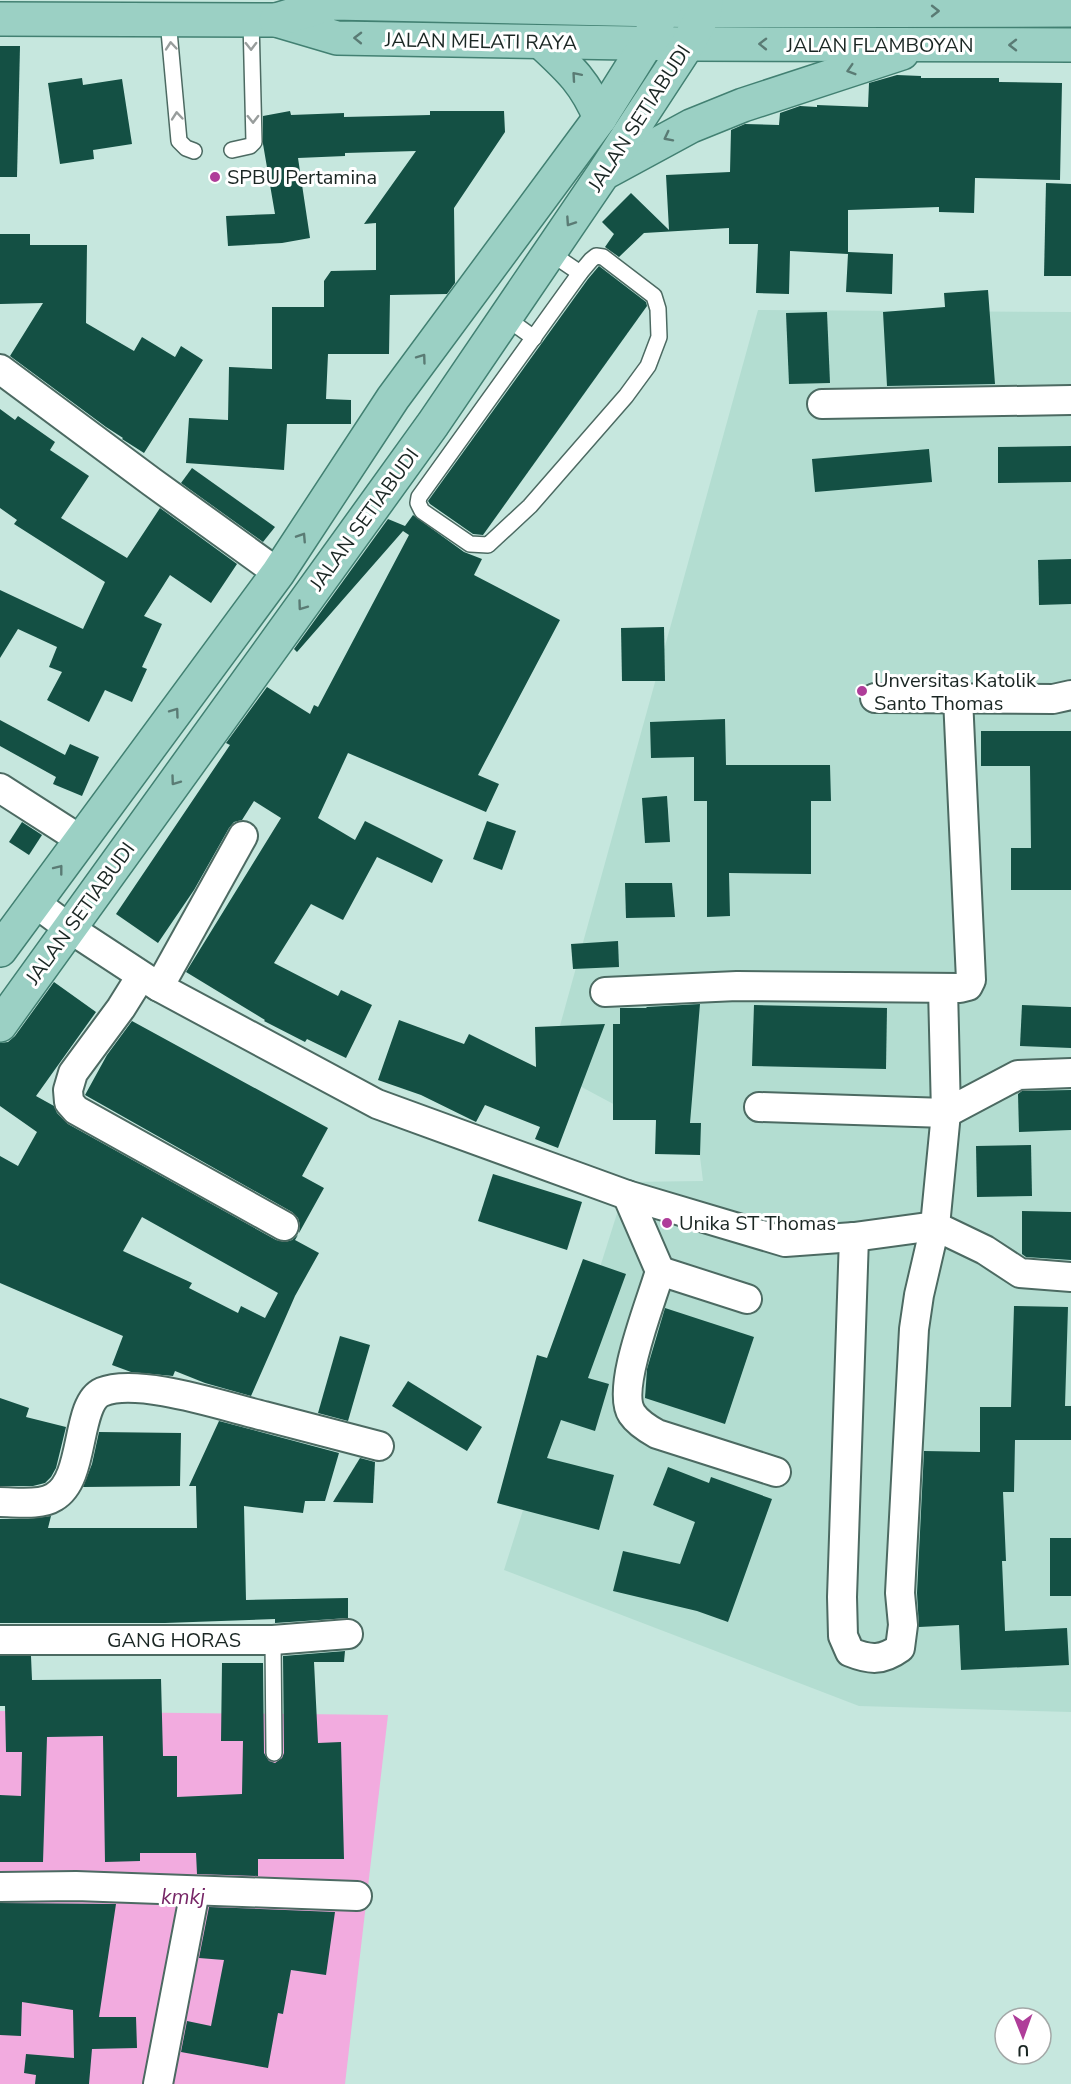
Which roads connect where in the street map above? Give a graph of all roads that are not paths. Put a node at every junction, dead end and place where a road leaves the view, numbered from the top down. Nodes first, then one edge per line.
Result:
1 (577, 4) edge
2 (664, 4) edge
3 (706, 5) edge
4 (864, 5) edge
5 (1019, 5) edge
6 (1071, 10) edge
7 (0, 19) edge
8 (168, 20) junction
9 (263, 20) junction
10 (541, 42) junction
11 (647, 43) junction
12 (688, 44) junction
13 (926, 45) junction
14 (1071, 45) edge
15 (600, 118) junction
16 (232, 150) dead end
17 (194, 151) dead end
18 (603, 174) junction
19 (549, 252) junction
20 (580, 273) junction
21 (505, 317) junction
22 (534, 338) junction
23 (0, 369) edge
24 (393, 398) junction
25 (1071, 400) edge
26 (822, 404) dead end
27 (446, 434) junction
28 (278, 573) junction
29 (1071, 695) edge
30 (875, 698) dead end
31 (958, 698) junction
32 (0, 788) edge
33 (243, 836) dead end
34 (81, 840) junction
35 (34, 902) junction
36 (69, 928) junction
37 (0, 950) edge
38 (150, 981) junction
39 (943, 988) junction
40 (605, 992) dead end
41 (0, 1025) edge
42 (1071, 1073) edge
43 (759, 1107) dead end
44 (946, 1113) junction
45 (627, 1196) junction
46 (284, 1226) dead end
47 (935, 1226) junction
48 (854, 1237) junction
49 (660, 1271) junction
50 (1071, 1277) edge
51 (747, 1299) dead end
52 (379, 1446) dead end
53 (776, 1472) dead end
54 (0, 1503) edge
55 (348, 1635) dead end
56 (0, 1640) edge
57 (273, 1640) junction
58 (274, 1753) dead end
59 (0, 1887) edge
60 (195, 1891) junction
61 (357, 1896) dead end
62 (158, 2084) edge

1 - 2 main road, JALAN MELATI RAYA
1 - 9 main road, JALAN MELATI RAYA
2 - 3 main road, JALAN MELATI RAYA
2 - 11 main road, JALAN SETIABUDI
3 - 4 main road, JALAN FLAMBOYAN
3 - 12 main road, JALAN SETIABUDI
4 -> 5 main road, JALAN FLAMBOYAN
5 - 6 main road, JALAN FLAMBOYAN
7 - 8 main road, JALAN MELATI RAYA
8 - 9 main road, JALAN MELATI RAYA
17 -> 8 lane
10 -> 9 main road, JALAN MELATI RAYA
9 -> 16 lane
10 - 11 main road, JALAN MELATI RAYA
15 -> 10 main road
11 - 12 main road, JALAN MELATI RAYA
11 - 15 main road, JALAN SETIABUDI
13 -> 12 main road, JALAN FLAMBOYAN
12 - 18 main road, JALAN SETIABUDI
14 -> 13 main road, JALAN FLAMBOYAN
13 -> 18 main road
24 -> 15 main road, JALAN SETIABUDI
18 -> 19 main road, JALAN SETIABUDI
19 - 20 lane
19 - 21 main road, JALAN SETIABUDI
20 - 22 lane
20 - 27 lane
21 - 22 lane
21 - 27 main road, JALAN SETIABUDI
22 - 27 lane
23 - 28 street
24 - 27 main road
28 -> 24 main road, JALAN SETIABUDI
25 - 26 street
27 -> 36 main road, JALAN SETIABUDI
34 -> 28 main road, JALAN SETIABUDI
29 - 31 street
30 - 31 street
31 - 39 street
32 - 34 street
33 - 38 street
35 -> 34 main road, JALAN SETIABUDI
35 - 36 street
35 - 37 main road, JALAN SETIABUDI
36 - 38 street
36 - 41 main road, JALAN SETIABUDI
38 - 45 street
38 - 46 street
39 - 40 street
39 - 44 street
42 - 44 street
43 - 44 street
44 - 47 street
45 - 48 street
45 - 49 street
47 - 48 street
47 - 48 street
47 - 50 street
49 - 51 street
49 - 53 street
52 - 54 street
55 - 57 street, GANG HORAS
56 - 57 street, GANG HORAS
57 - 58 lane
59 - 60 street
60 - 61 street
60 - 62 street

